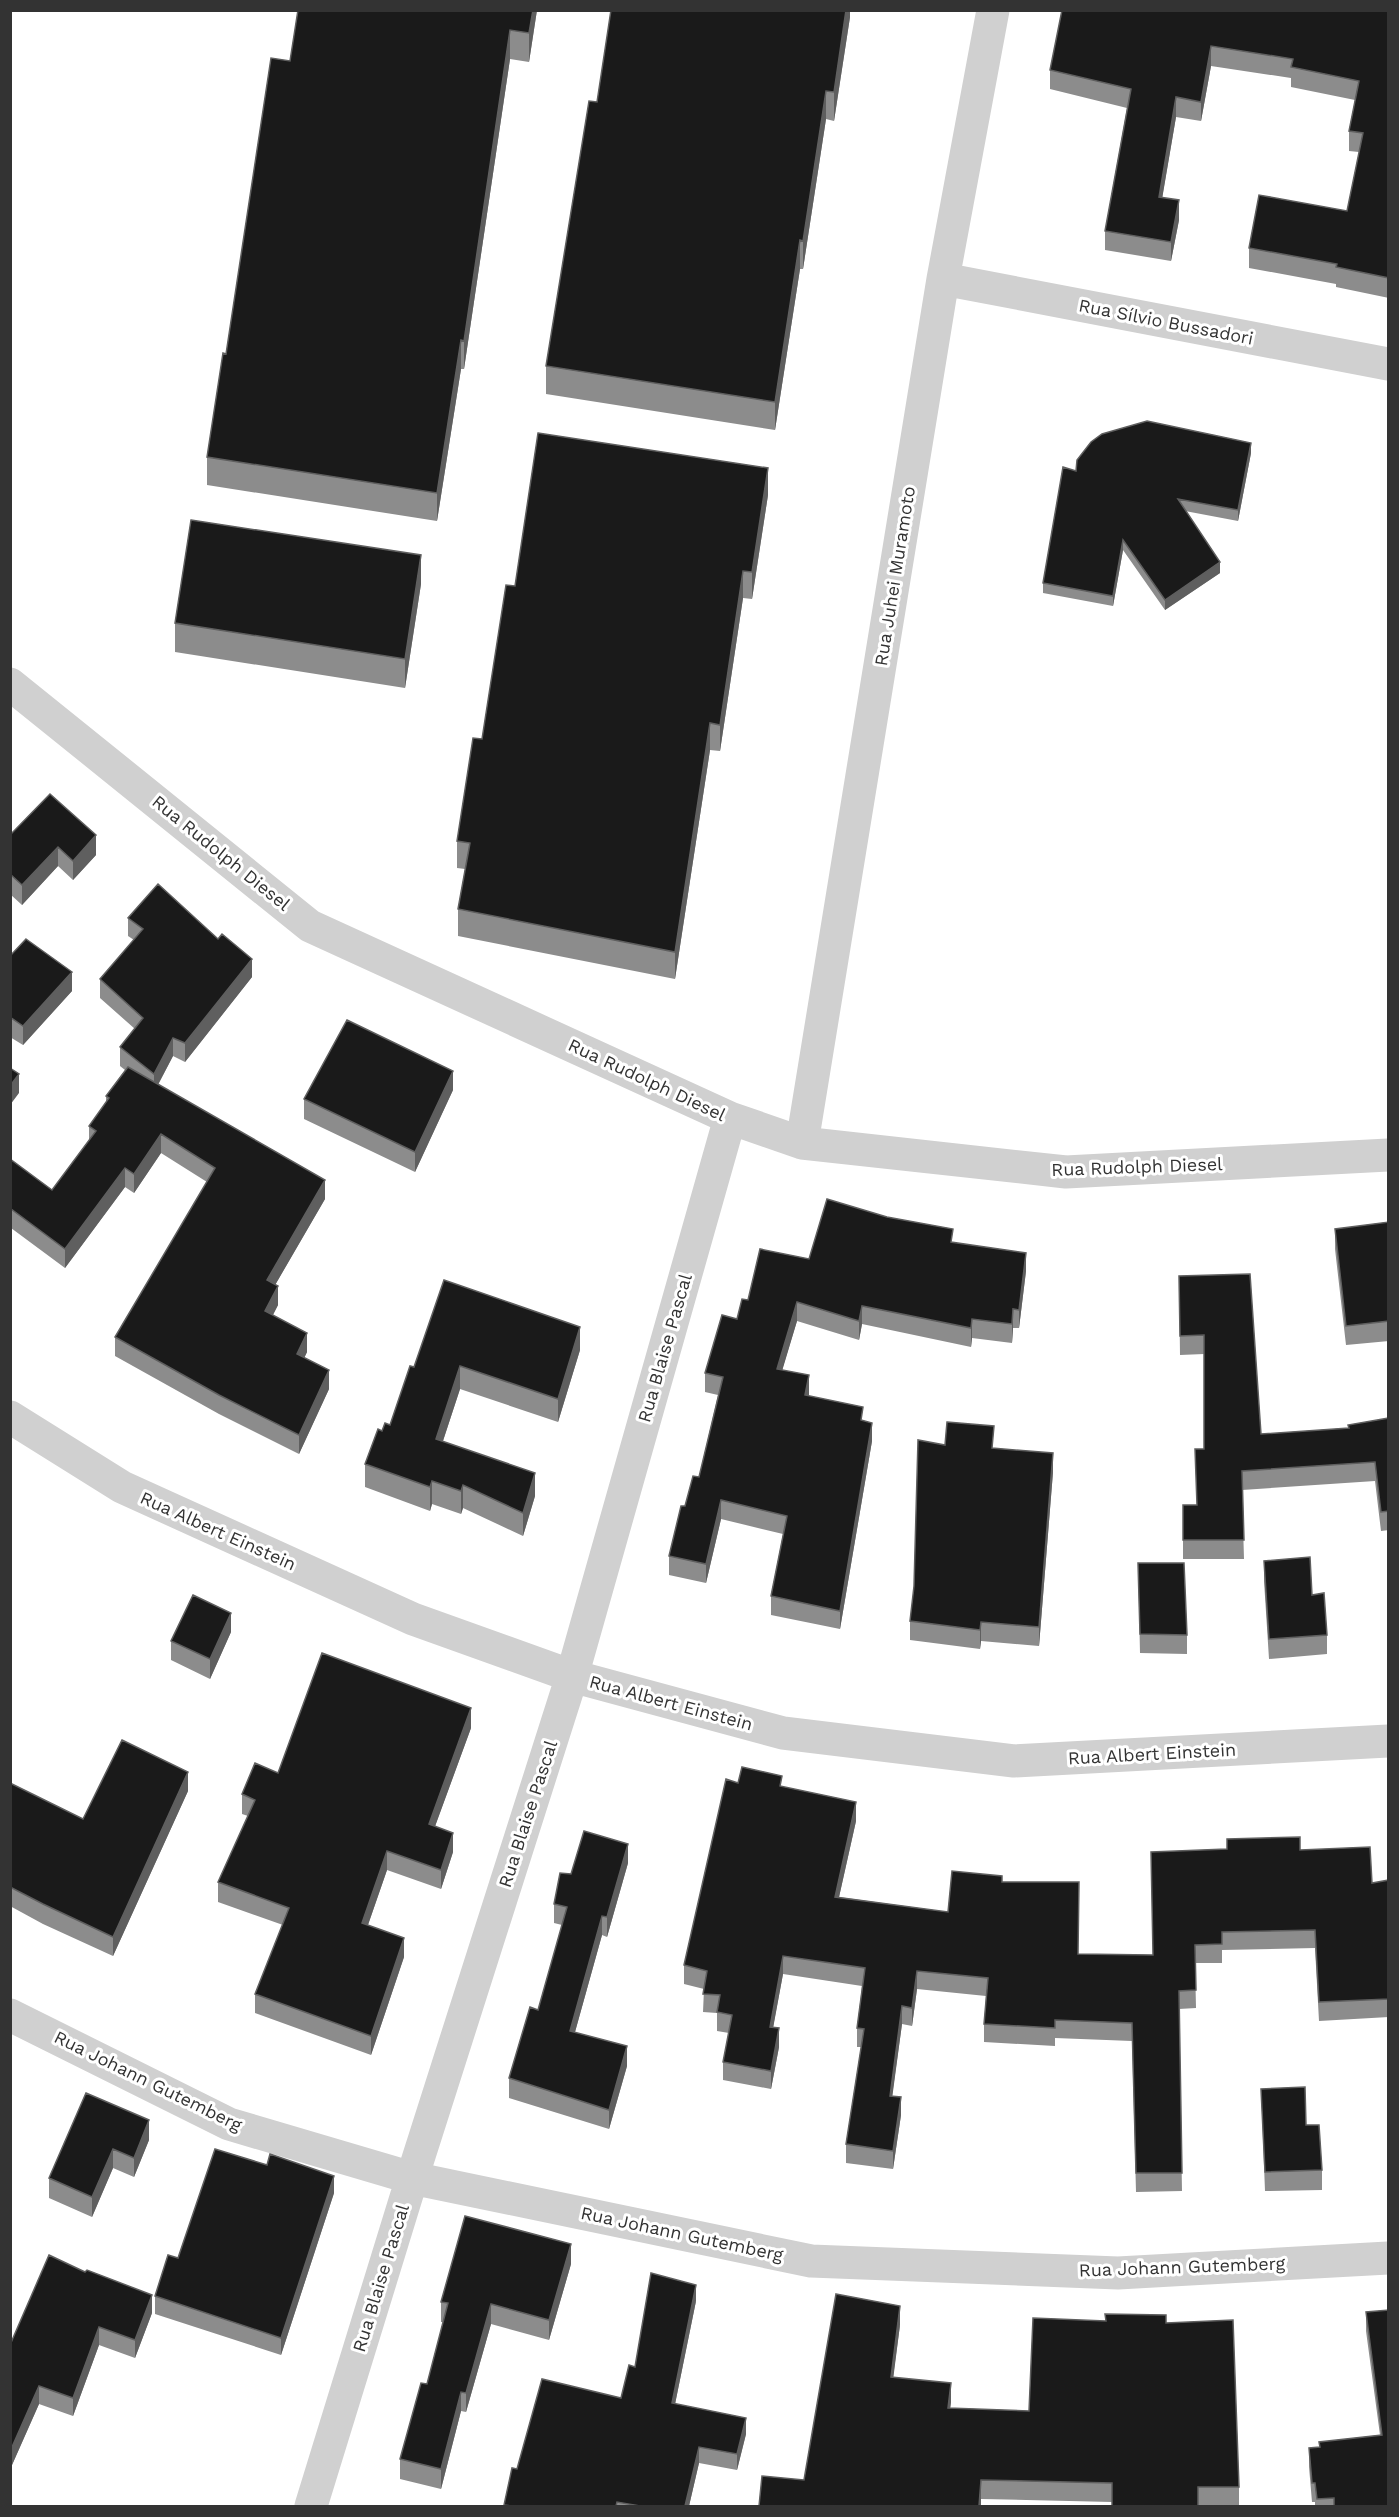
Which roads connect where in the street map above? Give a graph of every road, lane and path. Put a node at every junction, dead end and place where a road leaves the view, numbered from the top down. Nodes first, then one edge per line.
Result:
1 (993, 10) edge
2 (943, 279) junction
3 (1389, 364) edge
4 (10, 684) edge
5 (730, 1118) junction
6 (802, 1143) junction
7 (1389, 1155) edge
8 (10, 1417) edge
9 (572, 1676) junction
10 (1389, 1741) edge
11 (10, 2015) edge
12 (412, 2178) junction
13 (1389, 2258) edge
14 (311, 2506) edge

1 - 2 street, Rua Juhei Muramoto
2 - 3 street, Rua Sílvio Bussadori
2 - 6 street, Rua Juhei Muramoto
4 - 5 street, Rua Rudolph Diesel
5 - 6 street, Rua Rudolph Diesel
5 - 9 street, Rua Blaise Pascal
6 - 7 street, Rua Rudolph Diesel
8 - 9 street, Rua Albert Einstein
9 - 10 street, Rua Albert Einstein
9 - 12 street, Rua Blaise Pascal
11 - 12 street, Rua Johann Gutemberg
12 - 13 street, Rua Johann Gutemberg
12 - 14 street, Rua Blaise Pascal

